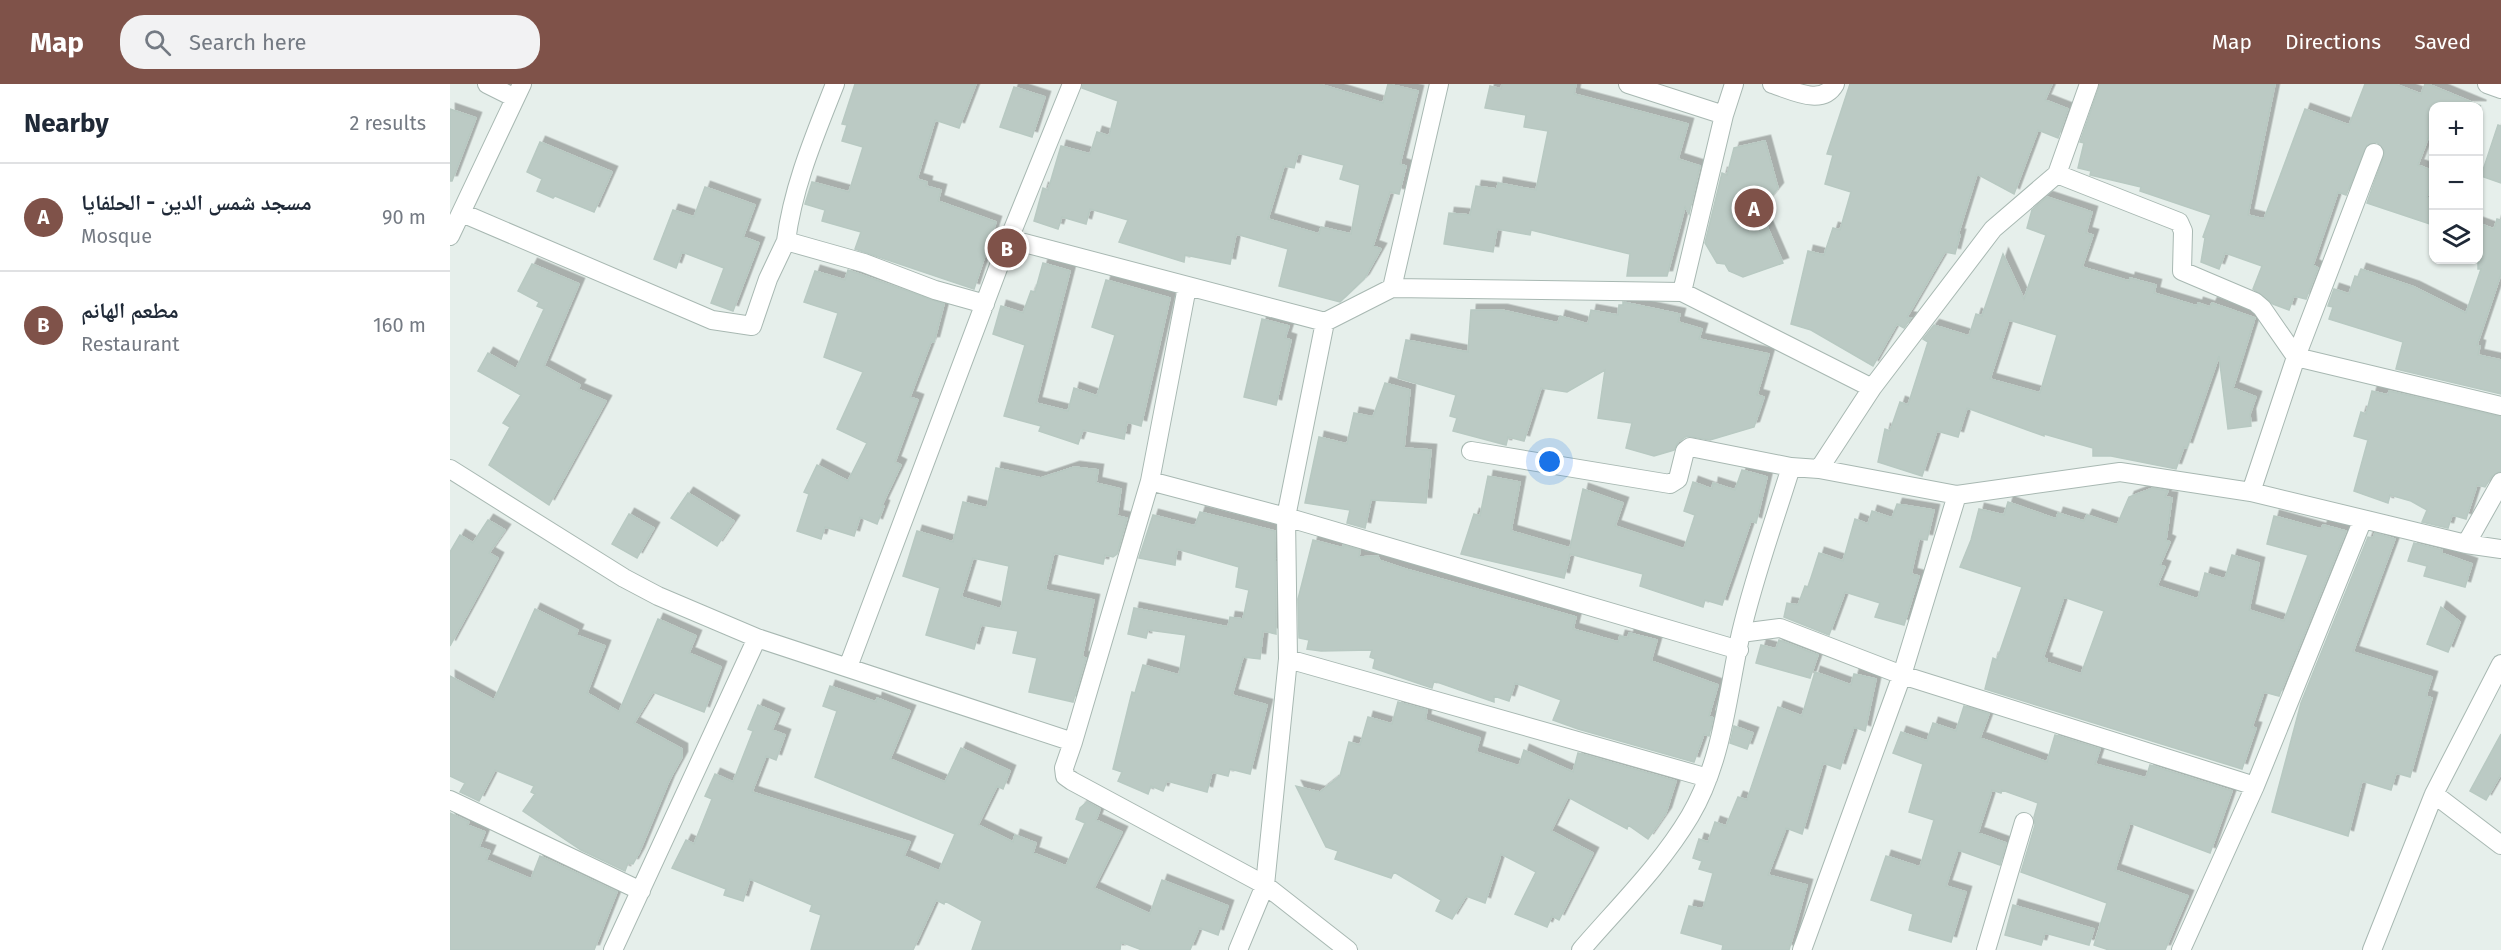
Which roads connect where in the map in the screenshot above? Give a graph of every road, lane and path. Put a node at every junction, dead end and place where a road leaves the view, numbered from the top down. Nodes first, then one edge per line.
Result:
1 (487, 84) edge
2 (835, 84) edge
3 (1072, 84) edge
4 (1439, 84) edge
5 (1628, 84) edge
6 (1734, 84) edge
7 (1772, 84) edge
8 (1834, 84) edge
9 (2089, 84) edge
10 (2487, 84) edge
11 (2501, 89) edge
12 (519, 91) edge
13 (1724, 115) junction
14 (2374, 153) dead end
15 (2057, 174) junction
16 (462, 213) junction
17 (450, 236) edge
18 (1009, 238) junction
19 (786, 241) junction
20 (1187, 287) junction
21 (1392, 288) junction
22 (1682, 292) junction
23 (985, 304) junction
24 (1325, 322) junction
25 (2296, 357) junction
26 (1872, 388) junction
27 (2501, 406) edge
28 (1471, 451) dead end
29 (1791, 467) junction
30 (1819, 469) junction
31 (450, 470) edge
32 (1150, 481) junction
33 (2501, 482) edge
34 (2252, 492) junction
35 (1957, 495) junction
36 (1287, 517) junction
37 (2363, 519) junction
38 (2466, 544) junction
39 (2501, 549) edge
40 (757, 638) junction
41 (1740, 641) junction
42 (1288, 659) junction
43 (2501, 664) edge
44 (848, 667) junction
45 (1902, 675) junction
46 (1073, 742) junction
47 (1708, 778) junction
48 (2255, 786) junction
49 (2434, 794) junction
50 (450, 800) edge
51 (2024, 822) dead end
52 (2501, 845) edge
53 (1265, 885) junction
54 (641, 891) junction
55 (613, 950) edge
56 (1238, 950) edge
57 (1348, 950) edge
58 (1581, 950) edge
59 (1802, 950) edge
60 (1986, 950) edge
61 (2181, 950) edge
62 (2372, 950) edge

1 - 12 street
2 - 19 street
3 - 18 street
4 - 21 street
5 - 13 street
6 - 13 street
7 - 8 street
9 - 15 street
10 - 11 street
12 - 16 street
13 - 22 street
14 - 25 street
15 - 25 street
15 - 26 street
16 - 17 street
16 - 19 street
18 - 20 street
18 - 23 street
19 - 23 street
20 - 24 street
20 - 32 street
21 - 22 street
21 - 24 street
22 - 26 street
23 - 44 street
24 - 36 street
25 - 27 street
25 - 34 street
26 - 30 street
28 - 29 street
29 - 30 street
29 - 41 street
30 - 35 street
31 - 40 street
32 - 36 street
32 - 46 street
33 - 38 street
34 - 35 street
34 - 37 street
35 - 45 street
36 - 41 street
36 - 42 street
37 - 38 street
37 - 48 street
38 - 39 street
40 - 44 street
40 - 54 street
41 - 45 street
41 - 47 street
42 - 47 street
42 - 53 street
43 - 49 street
44 - 46 street
45 - 48 street
45 - 59 street
46 - 53 street
47 - 58 street
48 - 61 street
49 - 52 street
49 - 62 street
50 - 54 street
51 - 60 street
53 - 56 street
53 - 57 street
54 - 55 street

